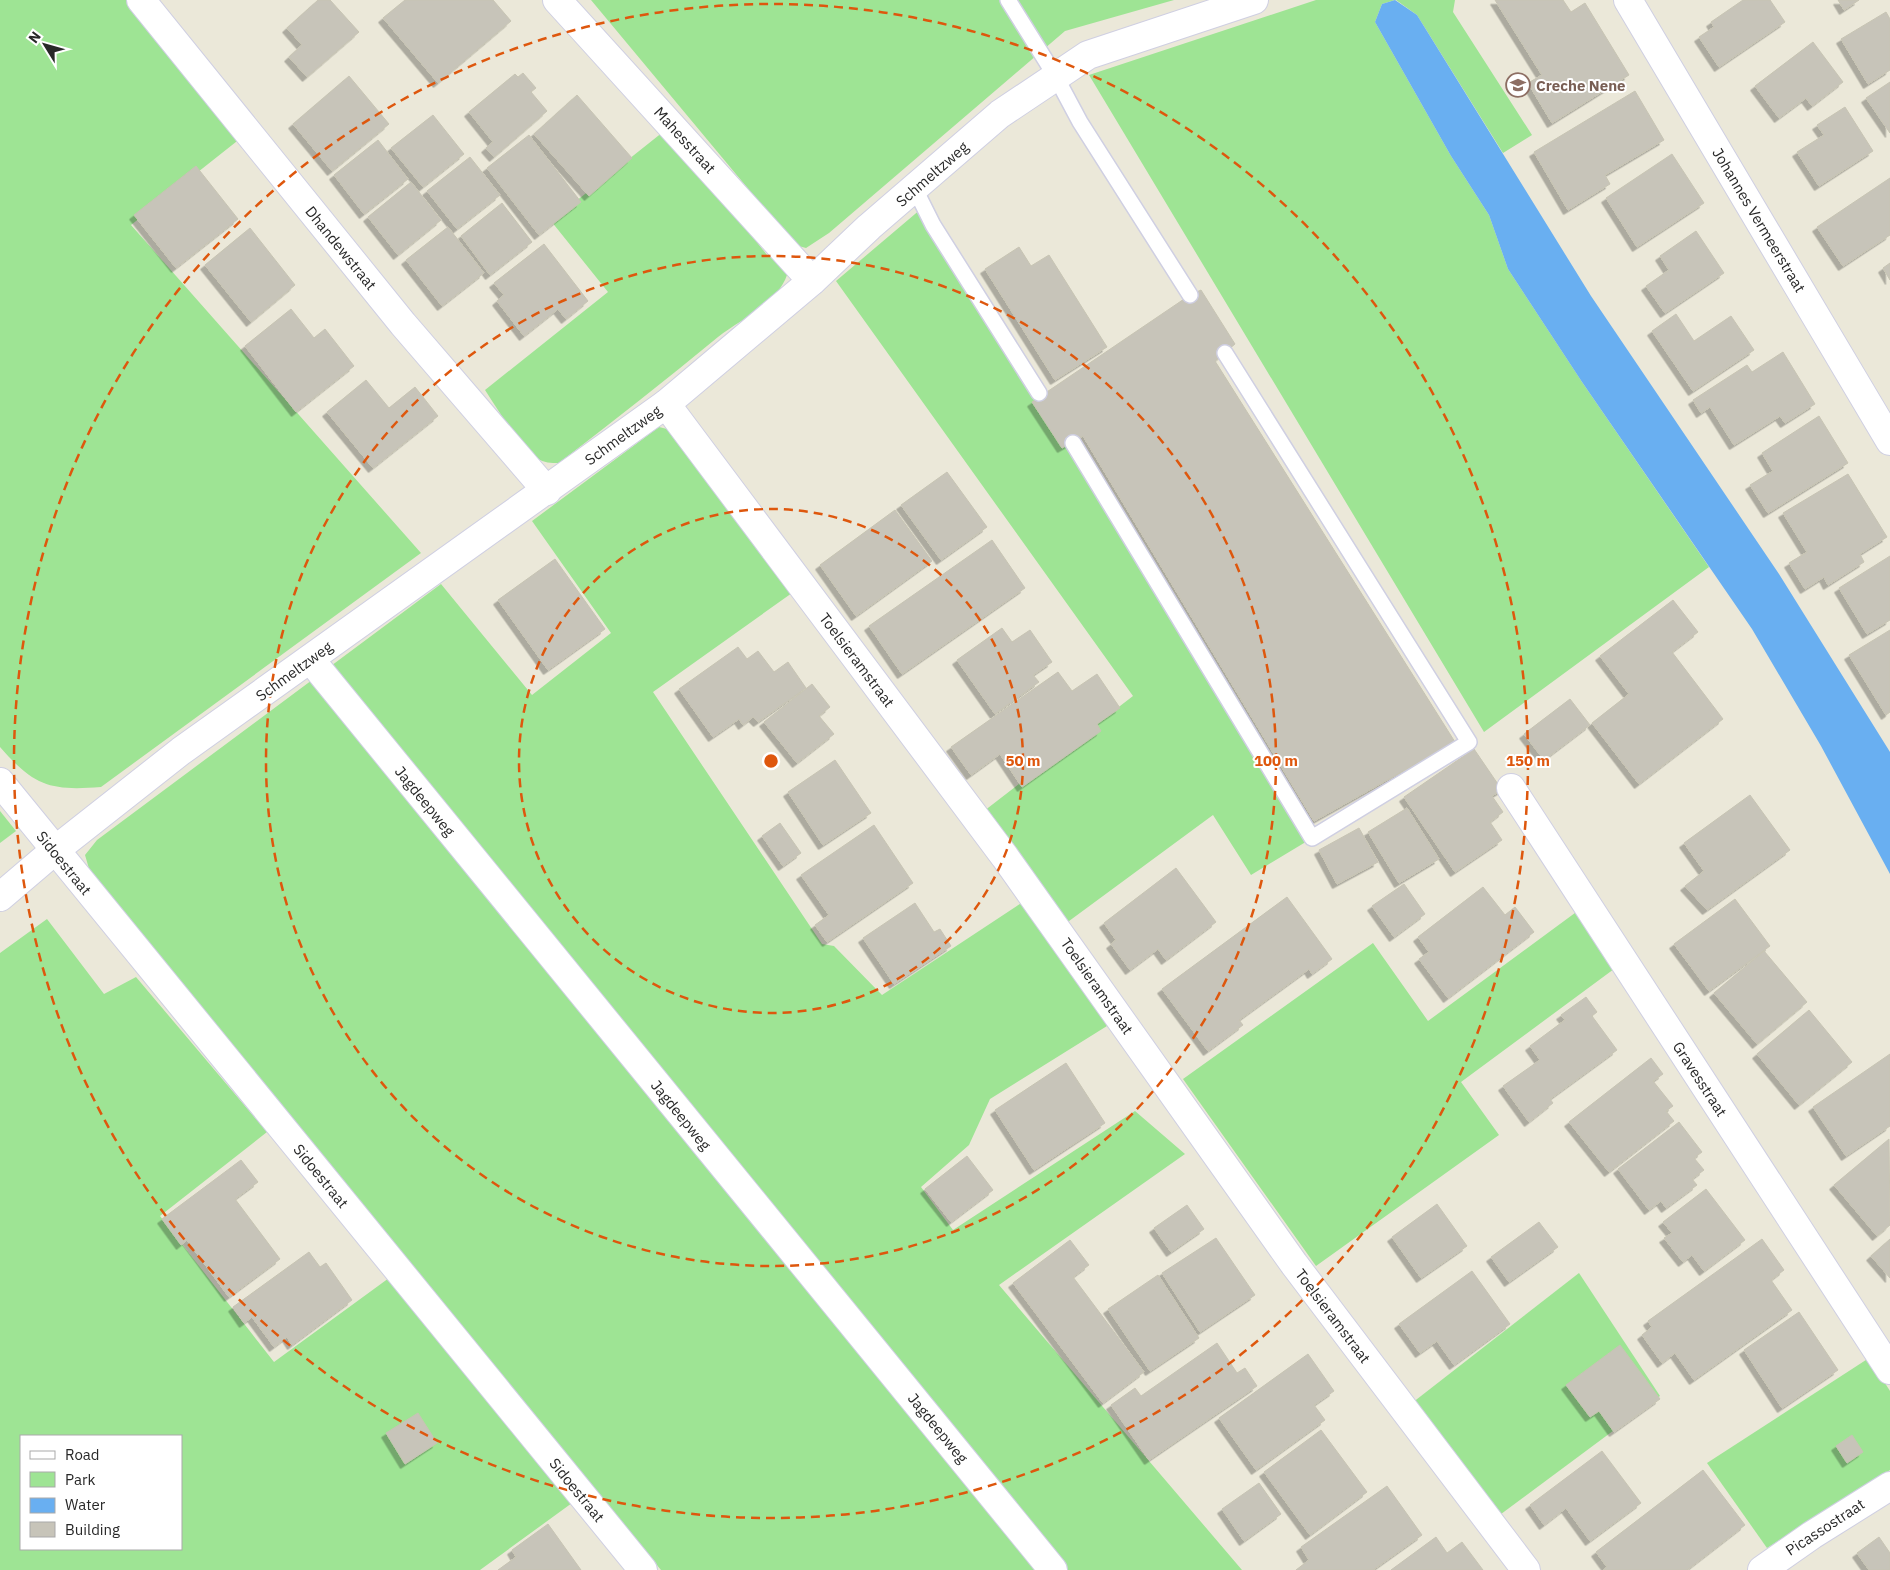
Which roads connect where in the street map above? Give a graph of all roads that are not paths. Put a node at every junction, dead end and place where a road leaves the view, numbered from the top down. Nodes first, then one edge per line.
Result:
1 (141, 0) edge
2 (557, 0) edge
3 (1008, 0) edge
4 (1254, 0) edge
5 (1628, 0) edge
6 (1056, 77) junction
7 (915, 190) junction
8 (812, 281) junction
9 (1190, 295) dead end
10 (1225, 353) dead end
11 (1039, 393) dead end
12 (666, 404) junction
13 (1890, 441) edge
14 (1073, 443) dead end
15 (547, 491) junction
16 (310, 659) junction
17 (0, 782) edge
18 (1511, 788) dead end
19 (54, 851) junction
20 (0, 897) edge
21 (1890, 1370) edge
22 (1890, 1486) edge
23 (643, 1570) edge
24 (1054, 1570) edge
25 (1526, 1570) edge
26 (1762, 1570) edge

1 - 15 street, Dhandewstraat
2 - 8 street, Mahesstraat
3 - 6 lane
4 - 6 street, Schmeltzweg
5 - 13 street, Johannes Vermeerstraat
6 - 7 street, Schmeltzweg
6 - 9 lane
7 - 8 street, Schmeltzweg
7 - 11 lane
8 - 12 street, Schmeltzweg
10 - 14 lane
12 - 15 street, Schmeltzweg
12 - 25 street, Toelsieramstraat
15 - 16 street, Schmeltzweg
16 - 19 street, Schmeltzweg
16 - 24 street, Jagdeepweg
17 - 19 street, Sidoestraat
18 - 21 street, Gravesstraat
19 - 20 street, Schmeltzweg
19 - 23 street, Sidoestraat
22 - 26 street, Picassostraat

